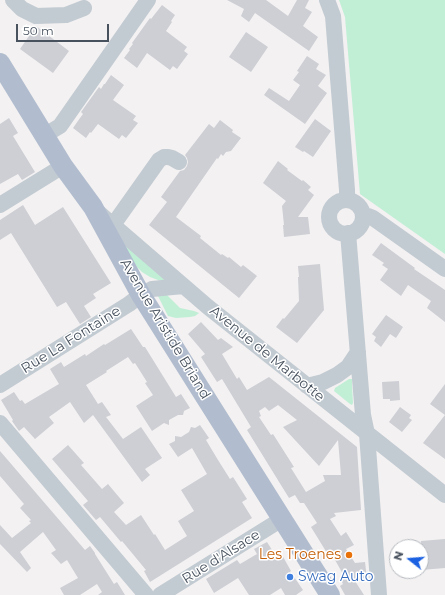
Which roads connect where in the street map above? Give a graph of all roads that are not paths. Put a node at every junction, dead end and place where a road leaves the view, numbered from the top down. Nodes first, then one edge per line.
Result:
1 (13, 0) edge
2 (148, 0) edge
3 (327, 0) edge
4 (84, 8) dead end
5 (0, 63) edge
6 (45, 135) junction
7 (179, 162) dead end
8 (63, 166) junction
9 (347, 200) junction
10 (0, 205) edge
11 (93, 207) junction
12 (363, 216) junction
13 (113, 225) junction
14 (348, 233) junction
15 (445, 269) edge
16 (183, 286) junction
17 (141, 294) junction
18 (358, 352) junction
19 (0, 385) edge
20 (307, 386) junction
21 (0, 423) edge
22 (367, 434) junction
23 (445, 495) edge
24 (282, 519) junction
25 (146, 595) edge
26 (160, 595) edge
27 (330, 595) edge
28 (379, 595) edge

1 - 4 street
2 - 6 street
3 - 9 street
5 - 6 main road, Avenue Aristide Briand
6 - 8 main road, Avenue Aristide Briand
7 - 13 street
8 - 10 street
8 - 11 main road, Avenue Aristide Briand
9 - 12 street
9 - 14 street
11 - 13 street, Avenue de Marbotte
11 - 17 main road, Avenue Aristide Briand
12 - 14 street
12 - 15 street
13 - 16 street, Avenue de Marbotte
14 - 18 street
16 - 17 street
16 - 20 street, Avenue de Marbotte
17 - 19 street, Rue La Fontaine
17 - 24 main road, Avenue Aristide Briand
18 - 20 street
18 - 22 street
20 - 22 street, Avenue de Marbotte
21 - 25 street
22 - 23 street, Avenue de Marbotte
22 - 28 street
24 - 26 street, Rue d'Alsace
24 - 27 main road, Avenue Aristide Briand

